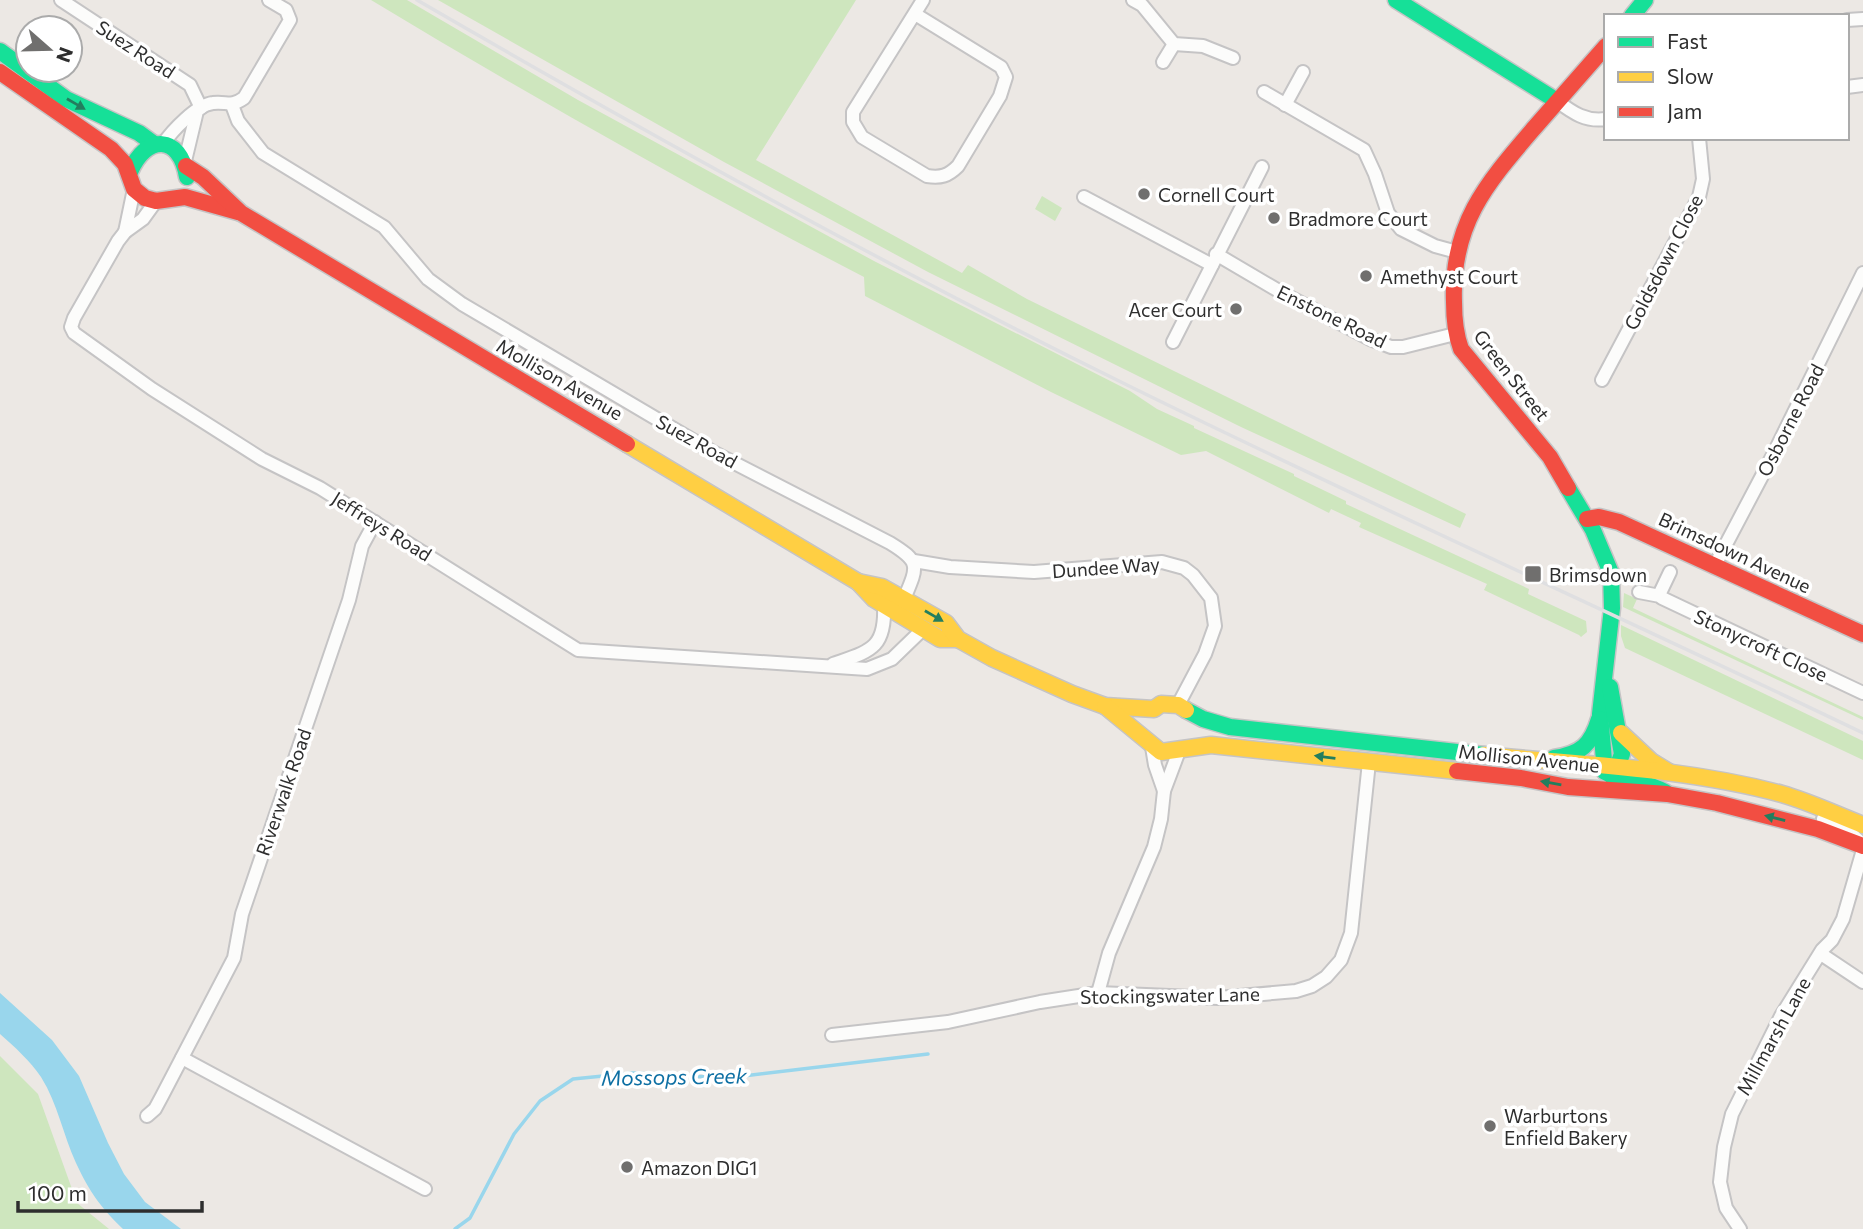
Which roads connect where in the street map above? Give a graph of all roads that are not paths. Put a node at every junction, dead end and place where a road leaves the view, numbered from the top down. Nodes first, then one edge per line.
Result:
1 (61, 0) edge
2 (269, 0) edge
3 (923, 0) edge
4 (1133, 0) edge
5 (1396, 0) edge
6 (915, 14) junction
7 (1174, 44) junction
8 (1604, 48) edge
9 (0, 51) edge
10 (1233, 58) dead end
11 (1163, 62) dead end
12 (0, 72) edge
13 (1304, 72) dead end
14 (1264, 92) dead end
15 (1558, 101) junction
16 (232, 105) junction
17 (1285, 105) junction
18 (199, 109) junction
19 (1604, 119) edge
20 (1699, 140) edge
21 (158, 144) junction
22 (186, 164) junction
23 (1262, 167) dead end
24 (130, 172) junction
25 (134, 188) junction
26 (1084, 197) dead end
27 (160, 201) junction
28 (242, 213) junction
29 (125, 232) junction
30 (1457, 252) junction
31 (1214, 260) junction
32 (1863, 273) edge
33 (1455, 334) junction
34 (1173, 342) dead end
35 (1602, 380) dead end
36 (1587, 519) junction
37 (375, 522) junction
38 (914, 561) junction
39 (1714, 567) junction
40 (1670, 572) dead end
41 (858, 582) junction
42 (1639, 592) dead end
43 (1660, 596) junction
44 (904, 599) junction
45 (884, 604) junction
46 (923, 629) junction
47 (1863, 634) edge
48 (958, 639) junction
49 (826, 666) junction
50 (1604, 677) junction
51 (1863, 693) edge
52 (1105, 706) junction
53 (1183, 708) junction
54 (1154, 709) junction
55 (1600, 713) junction
56 (1620, 733) junction
57 (1150, 743) junction
58 (1181, 750) junction
59 (1369, 762) junction
60 (1541, 762) junction
61 (1672, 773) junction
62 (1609, 775) junction
63 (1753, 787) junction
64 (1164, 791) junction
65 (1863, 825) edge
66 (1863, 847) edge
67 (1821, 954) junction
68 (1863, 982) edge
69 (1098, 993) junction
70 (832, 1035) dead end
71 (182, 1058) junction
72 (147, 1116) dead end
73 (425, 1189) dead end
74 (1740, 1229) edge

1 - 18 street, Suez Road
2 - 16 street
3 - 6 street
4 - 7 street
5 - 15 main road
6 - 6 street
7 - 10 street
7 - 11 street
8 - 15 main road, Green Street
9 -> 21 main road, Mollison Avenue
12 - 24 main road
13 - 17 street
14 - 17 street
15 - 19 street
15 - 30 main road, Green Street
16 - 18 street
16 - 38 street, Suez Road
17 - 30 street
18 - 21 street
18 - 22 street
20 - 35 street, Goldsdown Close
21 - 22 main road, Mollison Avenue
21 - 24 main road
22 - 27 main road
22 - 28 main road, Mollison Avenue
23 - 31 street
24 - 25 main road
25 - 27 main road
25 - 29 street, Jeffreys Road
26 - 31 street, Enstone Road
27 - 28 main road, Mollison Avenue
27 - 29 street, Jeffreys Road
28 - 41 main road, Mollison Avenue
29 - 37 street, Jeffreys Road
30 - 33 main road, Green Street
31 - 33 street, Enstone Road
31 - 34 street
32 - 39 street, Osborne Road
33 - 36 main road, Green Street
36 - 39 main road, Brimsdown Avenue
36 - 50 main road, Green Street
37 - 49 street, Jeffreys Road
37 - 71 street, Riverwalk Road
38 - 44 street
38 - 53 street, Dundee Way
39 - 47 main road, Brimsdown Avenue
40 - 43 street
41 - 44 main road, Mollison Avenue
41 - 45 main road, Mollison Avenue
42 - 43 street, Stonycroft Close
43 - 51 street, Stonycroft Close
44 -> 48 main road, Mollison Avenue
45 - 46 main road, Mollison Avenue
45 - 49 street, Jeffreys Road
46 - 48 main road, Mollison Avenue
46 - 49 street, Jeffreys Road
48 - 52 main road, Mollison Avenue
50 - 55 main road, Green Street
50 - 56 main road, Green Street
52 - 54 main road, Mollison Avenue
52 - 57 main road, Mollison Avenue
53 - 54 main road, Mollison Avenue
53 - 58 main road
53 - 60 main road, Mollison Avenue
54 - 57 main road
55 - 60 main road
55 - 62 main road, Green Street
56 - 61 main road
56 - 62 main road, Green Street
57 - 58 main road, Mollison Avenue
57 - 64 street
59 -> 58 main road, Mollison Avenue
58 - 64 street
62 -> 59 main road, Mollison Avenue
59 - 69 street, Stockingswater Lane
60 - 62 main road, Mollison Avenue
61 - 62 main road, Mollison Avenue
61 - 63 main road, Mollison Avenue
66 -> 62 main road, Mollison Avenue
63 - 65 main road, Mollison Avenue
63 - 66 street, Mollison Avenue
64 - 69 street
66 - 67 street, Millmarsh Lane
67 - 68 street
67 - 74 street, Millmarsh Lane
69 - 70 street, Stockingswater Lane
71 - 72 street, Riverwalk Road
71 - 73 street

